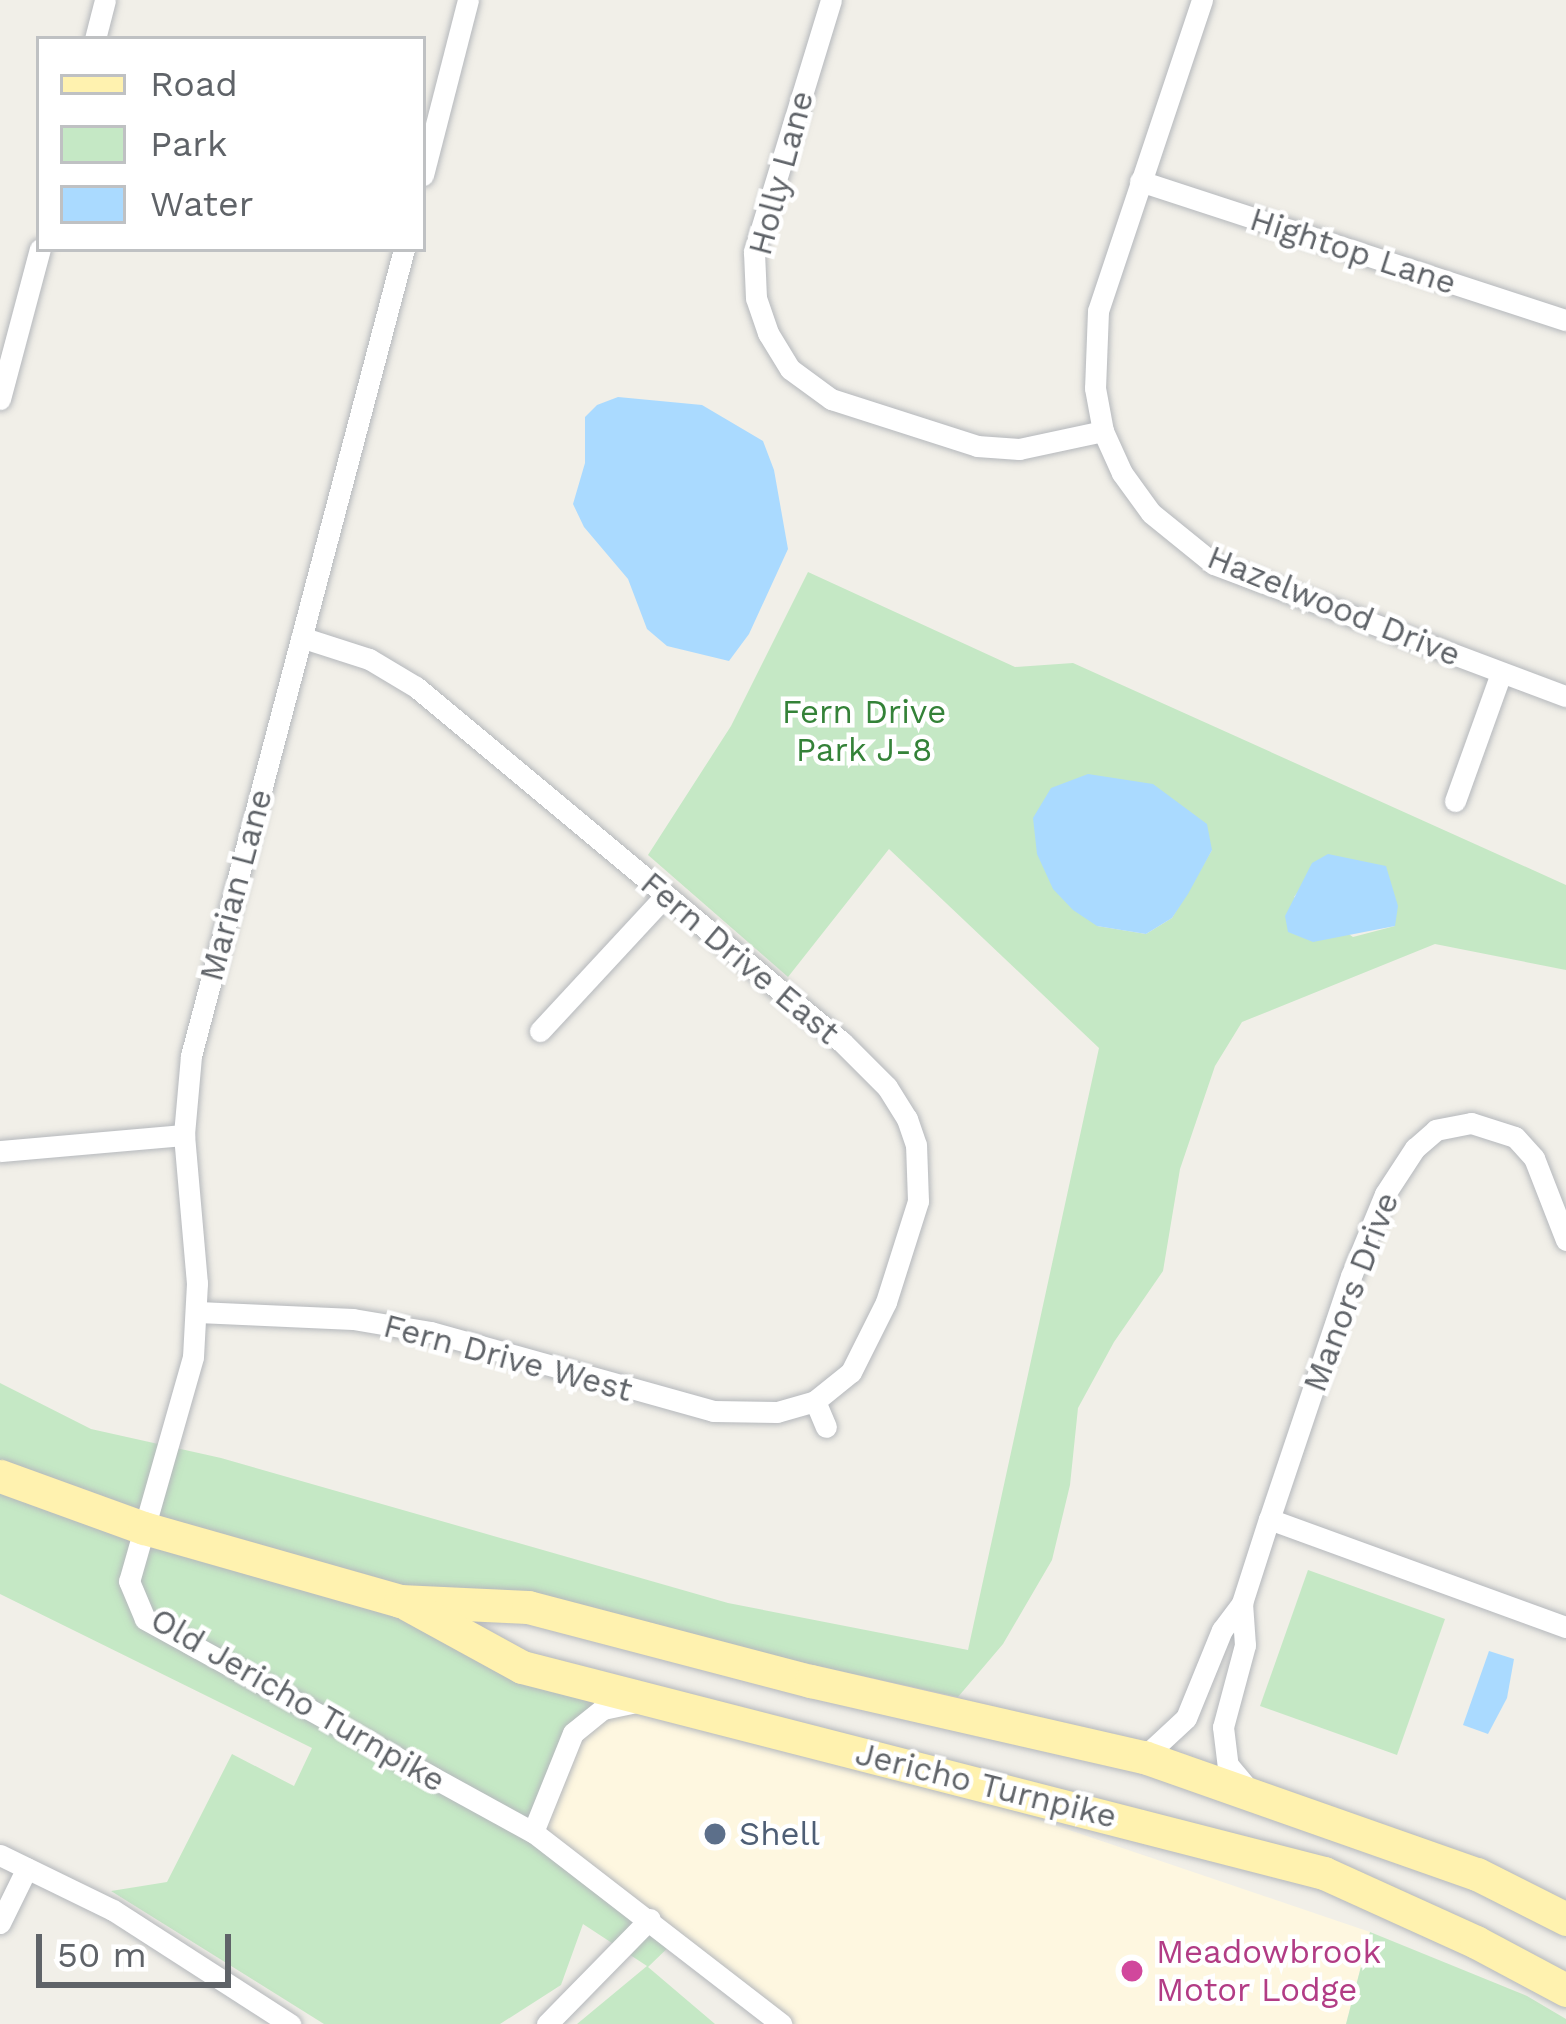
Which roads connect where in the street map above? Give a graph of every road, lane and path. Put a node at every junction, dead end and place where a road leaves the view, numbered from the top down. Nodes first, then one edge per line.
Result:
1 (105, 0) edge
2 (468, 0) edge
3 (831, 0) edge
4 (1202, 0) edge
5 (96, 36) edge
6 (426, 163) edge
7 (1141, 181) junction
8 (39, 252) edge
9 (403, 252) edge
10 (1566, 320) edge
11 (0, 399) edge
12 (1103, 430) junction
13 (301, 638) junction
14 (1501, 673) junction
15 (1566, 696) edge
16 (1455, 801) dead end
17 (665, 896) junction
18 (540, 1031) dead end
19 (184, 1135) junction
20 (0, 1151) edge
21 (1566, 1240) edge
22 (198, 1312) junction
23 (815, 1401) junction
24 (826, 1426) dead end
25 (0, 1476) edge
26 (1269, 1519) junction
27 (144, 1528) junction
28 (400, 1600) junction
29 (1241, 1603) junction
30 (1566, 1627) edge
31 (649, 1700) junction
32 (1144, 1757) junction
33 (1248, 1789) junction
34 (532, 1832) junction
35 (0, 1855) edge
36 (27, 1868) junction
37 (650, 1919) junction
38 (1566, 1919) edge
39 (0, 1923) edge
40 (1566, 1990) edge
41 (283, 2023) edge
42 (547, 2024) edge
43 (781, 2024) edge

1 - 5 street
2 - 6 street
3 - 12 street, Holly Lane
4 - 7 street, Hazelwood Drive
7 - 10 street, Hightop Lane
7 - 12 street, Hazelwood Drive
8 - 11 street
9 - 13 street, Marian Lane
12 - 14 street, Hazelwood Drive
13 - 17 street, Fern Drive East
13 - 19 street, Marian Lane
14 - 15 street, Hazelwood Drive
14 - 16 street
17 - 18 street
17 - 23 street, Fern Drive East
19 - 20 street
19 - 22 street, Marian Lane
21 - 26 street, Manors Drive
22 - 23 street, Fern Drive West
22 - 27 street, Marian Lane
23 - 24 street
25 - 27 main road, Jericho Turnpike
26 - 29 street, Manors Drive
26 - 30 street
27 - 28 main road, Jericho Turnpike
27 - 34 street, Old Jericho Turnpike
28 - 31 main road, Jericho Turnpike
28 - 32 main road, Jericho Turnpike
29 - 32 street, Manors Drive
29 - 33 street, Manors Drive
31 - 34 street
31 - 40 main road, Jericho Turnpike
32 - 33 main road, Jericho Turnpike
33 - 38 main road, Jericho Turnpike
34 - 37 street, Old Jericho Turnpike
35 - 36 street
36 - 39 street
36 - 41 street
37 - 42 street
37 - 43 street, Old Jericho Turnpike

